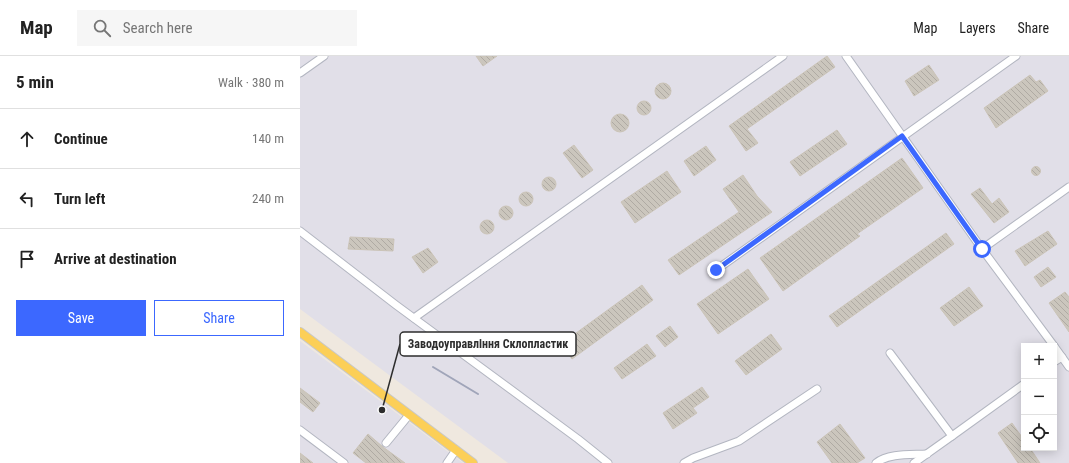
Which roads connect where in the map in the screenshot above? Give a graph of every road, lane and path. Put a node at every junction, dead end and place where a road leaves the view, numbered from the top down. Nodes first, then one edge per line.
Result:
1 (324, 56) edge
2 (783, 56) edge
3 (846, 56) edge
4 (1016, 56) edge
5 (300, 73) edge
6 (902, 136) junction
7 (1069, 187) edge
8 (300, 231) edge
9 (982, 249) junction
10 (716, 270) dead end
11 (414, 318) junction
12 (300, 332) edge
13 (1052, 343) edge
14 (1057, 350) edge
15 (890, 353) dead end
16 (1062, 357) junction
17 (1057, 360) edge
18 (1069, 367) edge
19 (1021, 386) edge
20 (817, 389) dead end
21 (409, 415) junction
22 (300, 430) edge
23 (952, 436) junction
24 (386, 443) dead end
25 (456, 450) junction
26 (927, 454) junction
27 (344, 463) edge
28 (447, 463) edge
29 (473, 463) edge
30 (608, 463) edge
31 (684, 463) edge
32 (876, 463) edge
33 (914, 463) edge

1 - 5 lane
2 - 11 lane
3 - 6 lane
4 - 6 lane
6 - 9 lane
6 - 10 lane
7 - 9 lane
8 - 11 lane
9 - 13 lane
11 - 30 lane
12 - 21 main road
14 - 16 lane
15 - 23 lane
16 - 17 lane
16 - 18 lane
19 - 23 lane
20 - 31 lane
21 - 24 lane
21 - 25 main road
22 - 27 lane
23 - 26 lane
25 - 28 lane
25 - 29 main road
26 - 32 lane
26 - 33 lane

